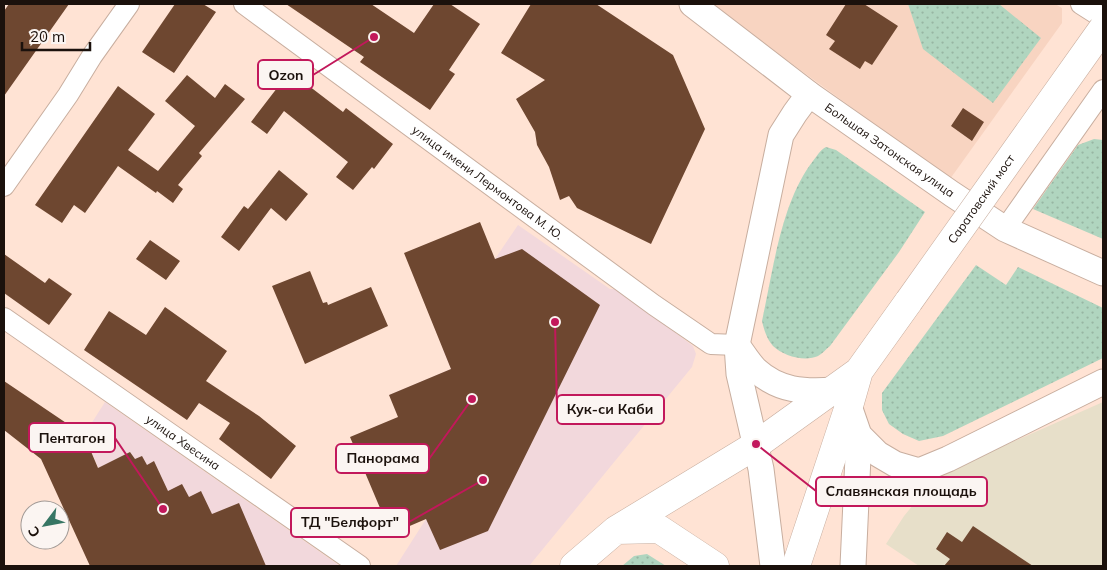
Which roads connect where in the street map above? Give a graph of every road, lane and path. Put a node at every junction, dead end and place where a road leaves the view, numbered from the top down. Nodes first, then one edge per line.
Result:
1 (128, 4) edge
2 (244, 4) edge
3 (692, 4) edge
4 (1081, 4) edge
5 (1103, 18) edge
6 (1103, 28) edge
7 (1103, 90) edge
8 (809, 94) junction
9 (4, 186) edge
10 (1005, 229) junction
11 (1103, 273) edge
12 (4, 318) edge
13 (737, 345) junction
14 (1103, 382) edge
15 (841, 398) junction
16 (860, 435) junction
17 (756, 445) junction
18 (616, 530) junction
19 (360, 566) edge
20 (574, 566) edge
21 (715, 566) edge
22 (773, 566) edge
23 (796, 566) edge
24 (853, 566) edge

1 - 9 street
2 - 13 street, улица имени Лермонтова М. Ю.
3 - 8 street, Большая Затонская улица
4 - 5 street
6 - 15 main road, Саратовский мост, bridge
7 - 10 street
8 - 10 street, Большая Затонская улица
8 - 13 street
10 - 11 street, Большая Затонская улица
12 - 19 street, улица Хвесина
13 - 15 street
13 - 17 street
14 - 16 street
15 - 16 street
15 - 17 main road, Саратовский мост
15 - 23 main road
16 - 24 street
17 - 18 main road, Саратовский мост
17 - 22 street
18 - 20 main road, Саратовский мост
18 - 21 main road

